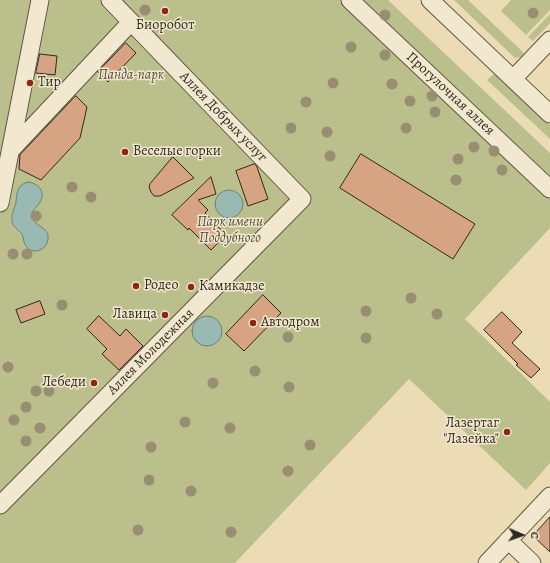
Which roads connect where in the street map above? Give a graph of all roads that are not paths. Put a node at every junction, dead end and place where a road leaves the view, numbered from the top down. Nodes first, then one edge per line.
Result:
1 (40, 0) edge
2 (110, 0) edge
3 (350, 0) edge
4 (430, 0) edge
5 (131, 22) junction
6 (550, 40) edge
7 (513, 79) junction
8 (550, 114) edge
9 (10, 151) junction
10 (550, 189) edge
11 (302, 199) joint
12 (0, 203) edge
13 (550, 496) edge
14 (0, 505) edge
15 (508, 540) junction
16 (487, 563) edge
17 (532, 563) edge

1 - 9 street
2 - 5 street, Аллея Добрых услуг
3 - 10 street, Прогулочная аллея
4 - 7 street
5 - 9 street
5 - 11 street, Аллея Добрых услуг
6 - 7 street
7 - 8 street
9 - 12 street
11 - 14 street, Аллея Молодежная
13 - 15 street
15 - 16 street
15 - 17 street

